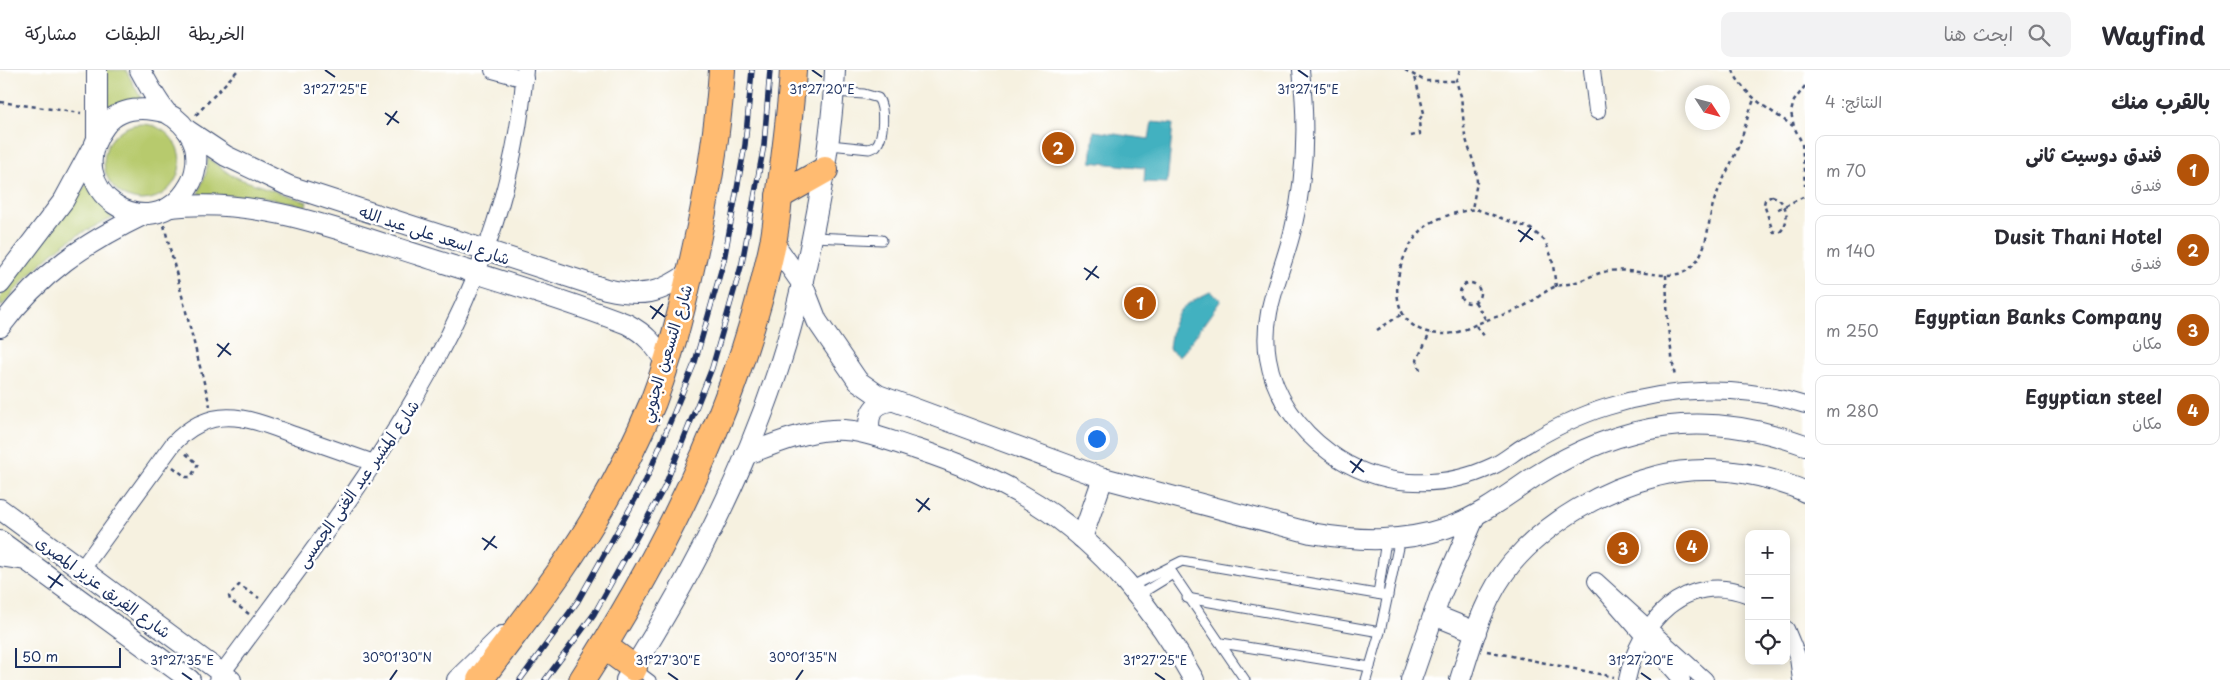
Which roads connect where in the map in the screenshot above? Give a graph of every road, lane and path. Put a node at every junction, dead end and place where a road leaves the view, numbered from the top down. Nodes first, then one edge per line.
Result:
1 (97, 70) edge
2 (140, 70) edge
3 (238, 70) edge
4 (492, 70) edge
5 (722, 70) edge
6 (793, 70) edge
7 (835, 70) edge
8 (1301, 70) edge
9 (1405, 70) edge
10 (1460, 70) edge
11 (1592, 70) edge
12 (1733, 70) edge
13 (525, 75) edge
14 (1415, 77) junction
15 (1456, 81) junction
16 (1805, 86) edge
17 (834, 92) junction
18 (1755, 98) junction
19 (0, 102) edge
20 (1597, 110) dead end
21 (167, 113) junction
22 (98, 116) junction
23 (1794, 127) junction
24 (186, 128) junction
25 (1411, 136) dead end
26 (95, 141) junction
27 (827, 158) junction
28 (1805, 186) edge
29 (779, 196) junction
30 (1805, 196) edge
31 (1785, 206) junction
32 (1778, 209) dead end
33 (1472, 210) junction
34 (159, 211) junction
35 (813, 237) junction
36 (882, 240) dead end
37 (773, 242) junction
38 (486, 250) junction
39 (690, 272) junction
40 (478, 274) junction
41 (1666, 275) junction
42 (0, 284) edge
43 (803, 285) junction
44 (1556, 287) junction
45 (1475, 302) junction
46 (1402, 314) junction
47 (1486, 320) junction
48 (1476, 326) junction
49 (0, 327) edge
50 (1377, 330) dead end
51 (1430, 333) junction
52 (1486, 338) dead end
53 (666, 363) junction
54 (1420, 370) dead end
55 (1676, 391) junction
56 (890, 400) junction
57 (1805, 405) edge
58 (213, 420) junction
59 (870, 434) junction
60 (173, 444) junction
61 (1805, 445) edge
62 (745, 455) junction
63 (162, 459) junction
64 (374, 463) junction
65 (1103, 478) junction
66 (1805, 492) edge
67 (0, 509) edge
68 (1475, 516) junction
69 (1082, 538) junction
70 (1393, 539) junction
71 (0, 541) edge
72 (0, 558) edge
73 (29, 562) junction
74 (82, 569) junction
75 (1171, 571) junction
76 (1133, 592) junction
77 (1378, 594) junction
78 (1745, 594) edge
79 (1388, 596) junction
80 (1187, 598) junction
81 (270, 607) junction
82 (527, 615) junction
83 (1434, 615) junction
84 (260, 622) junction
85 (1380, 632) junction
86 (1790, 639) edge
87 (1473, 640) junction
88 (1221, 643) junction
89 (604, 646) junction
90 (1370, 667) junction
91 (637, 676) edge
92 (224, 678) edge
93 (190, 680) edge
94 (457, 680) edge
95 (480, 680) edge
96 (582, 680) edge
97 (1194, 680) edge
98 (1245, 680) edge
99 (1366, 680) edge
100 (1411, 680) edge
101 (1460, 680) edge
102 (1627, 680) edge
103 (1682, 680) edge
104 (1705, 680) edge
105 (1801, 680) edge

1 - 22 street
2 - 21 street
3 - 24 path
4 - 13 street
5 - 39 main road, شارع التسعين الجنوبي
6 - 29 main road
7 - 17 street
8 - 55 street
9 - 14 path
10 - 15 path
11 - 20 street
12 - 18 path
13 - 38 street, شارع المشير عبد الغنى الجمسى
14 - 15 path
14 - 25 path
15 - 33 path
16 - 23 path
17 - 27 street
17 - 27 lane
18 - 23 path
18 - 41 path
19 - 22 path
21 - 24 street
21 - 26 street
22 - 26 street
23 - 28 path
24 - 34 street
24 - 38 street, شارع اسعد على عبد الله
26 - 34 street
26 - 42 street
27 - 29 main road
27 - 35 street
29 - 37 main road
30 - 31 path
31 - 31 path
31 - 32 path
33 - 44 path
33 - 46 path
34 - 40 street, شارع اسعد على عبد الله
34 - 49 street
34 - 58 path
35 - 36 lane
35 - 43 street
37 - 43 street
37 - 89 main road
38 - 39 street, شارع اسعد على عبد الله
38 - 40 street, شارع المشير عبد الغنى الجمسى
39 - 53 main road, شارع التسعين الجنوبي
40 - 53 street, شارع اسعد على عبد الله
40 - 64 street, شارع المشير عبد الغنى الجمسى
41 - 44 path
41 - 55 path
43 - 56 street
43 - 62 street
44 - 47 path
45 - 45 path
45 - 47 path
46 - 50 path
46 - 51 path
47 - 48 path
48 - 51 path
48 - 52 path
51 - 54 path
53 - 82 main road, شارع التسعين الجنوبي
55 - 57 street
56 - 59 street
56 - 65 street
58 - 60 street
58 - 64 street
59 - 62 street
59 - 69 street
60 - 63 street
60 - 63 path
61 - 68 street
62 - 91 street
63 - 74 street
64 - 81 street, شارع المشير عبد الغنى الجمسى
65 - 69 street
65 - 70 street
66 - 87 street
67 - 74 street, شارع الفريق عزيز المصرى
68 - 70 street
68 - 83 street
69 - 76 street
70 - 77 lane
70 - 79 lane
71 - 73 street, شارع الفريق عزيز المصرى
72 - 73 street
73 - 93 street, شارع الفريق عزيز المصرى
74 - 92 street, شارع الفريق عزيز المصرى
75 - 76 lane
75 - 77 lane
75 - 80 lane
76 - 97 street
77 - 79 lane
78 - 102 street
79 - 85 lane
80 - 85 lane
80 - 88 lane
81 - 84 street, شارع المشير عبد الغنى الجمسى
81 - 84 path
82 - 94 street
82 - 95 main road, شارع التسعين الجنوبي
83 - 87 street
83 - 100 street
84 - 92 street, شارع المشير عبد الغنى الجمسى
85 - 90 lane
86 - 105 street
87 - 101 street
87 - 102 path
88 - 90 lane
88 - 98 lane
89 - 91 main road
89 - 96 main road
90 - 99 lane
103 - 104 street

